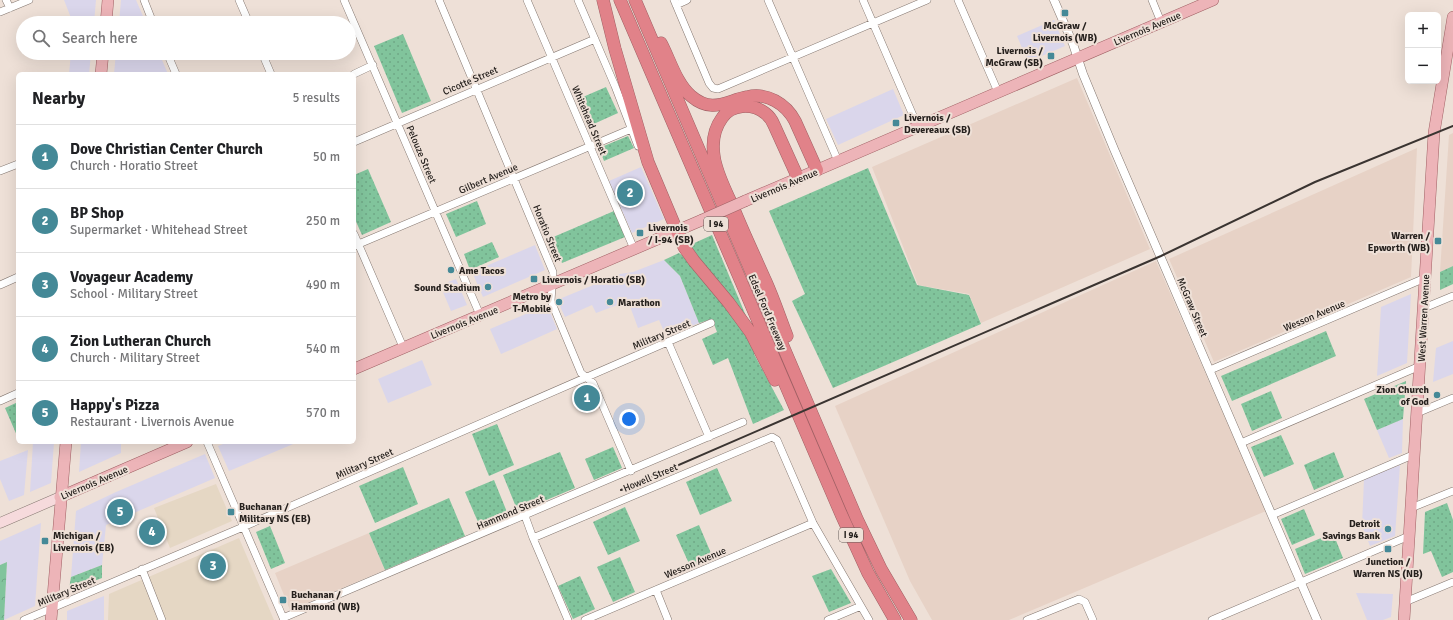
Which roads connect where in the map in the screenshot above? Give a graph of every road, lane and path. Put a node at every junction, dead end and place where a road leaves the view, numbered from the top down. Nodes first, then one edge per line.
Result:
1 (6, 0) edge
2 (29, 0) edge
3 (108, 0) edge
4 (144, 0) edge
5 (239, 0) edge
6 (344, 0) edge
7 (439, 0) edge
8 (527, 0) edge
9 (578, 0) edge
10 (603, 0) edge
11 (620, 0) edge
12 (635, 0) edge
13 (642, 0) edge
14 (687, 0) edge
15 (768, 0) edge
16 (863, 0) edge
17 (927, 0) edge
18 (958, 0) edge
19 (1054, 0) edge
20 (1152, 0) edge
21 (1213, 0) edge
22 (675, 3) edge
23 (10, 8) junction
24 (0, 12) edge
25 (107, 16) edge
26 (151, 16) edge
27 (246, 16) edge
28 (351, 16) edge
29 (1453, 17) edge
30 (1161, 22) junction
31 (873, 23) junction
32 (356, 27) edge
33 (595, 38) junction
34 (552, 57) junction
35 (793, 58) junction
36 (1077, 58) junction
37 (102, 60) edge
38 (170, 60) edge
39 (265, 60) edge
40 (373, 65) junction
41 (101, 72) edge
42 (175, 72) edge
43 (270, 72) edge
44 (356, 73) edge
45 (476, 89) junction
46 (998, 92) junction
47 (397, 123) junction
48 (918, 127) junction
49 (631, 128) junction
50 (356, 141) edge
51 (590, 145) junction
52 (838, 161) junction
53 (648, 162) junction
54 (16, 165) edge
55 (817, 170) junction
56 (0, 171) edge
57 (514, 177) junction
58 (798, 178) junction
59 (436, 211) junction
60 (680, 230) junction
61 (356, 245) edge
62 (634, 249) junction
63 (16, 278) edge
64 (1425, 278) junction
65 (553, 284) junction
66 (0, 285) edge
67 (1453, 296) edge
68 (1424, 308) junction
69 (480, 315) junction
70 (711, 323) dead end
71 (668, 342) junction
72 (403, 347) junction
73 (1420, 366) junction
74 (356, 368) edge
75 (1210, 370) junction
76 (587, 377) junction
77 (16, 394) edge
78 (1453, 398) edge
79 (0, 401) edge
80 (1417, 413) junction
81 (743, 422) dead end
82 (816, 422) junction
83 (709, 437) junction
84 (1241, 443) junction
85 (66, 444) edge
86 (182, 444) edge
87 (208, 444) edge
88 (812, 447) junction
89 (1415, 454) junction
90 (631, 471) junction
91 (1453, 491) edge
92 (60, 497) junction
93 (1411, 508) junction
94 (1272, 515) junction
95 (525, 516) junction
96 (0, 523) edge
97 (813, 524) junction
98 (243, 527) junction
99 (1409, 536) junction
100 (533, 538) junction
101 (142, 569) junction
102 (1301, 582) junction
103 (1453, 582) edge
104 (656, 590) junction
105 (1405, 602) junction
106 (861, 606) junction
107 (52, 608) junction
108 (284, 619) edge
109 (1403, 619) edge
110 (24, 620) edge
111 (51, 620) edge
112 (162, 620) edge
113 (568, 620) edge
114 (585, 620) edge
115 (668, 620) edge
116 (828, 620) edge
117 (869, 620) edge
118 (895, 620) edge
119 (911, 620) edge
120 (1027, 620) edge
121 (1093, 620) edge
122 (1212, 620) edge
123 (1317, 620) edge

1 - 23 street
2 - 23 street
3 - 25 main road
4 - 26 street
5 - 27 street
6 - 28 street, Pelouze Street
7 - 45 street, Horatio Street
8 - 34 street, Whitehead Street
9 - 33 street
10 - 53 highway
11 - 88 highway, Edsel Ford Freeway / I 94
12 - 82 highway, Edsel Ford Freeway / I 94
13 - 55 highway
14 - 22 street
15 - 35 street
16 - 31 street
17 - 31 street
18 - 46 street
19 - 36 street, McGraw Street
20 - 30 street
21 - 30 main road, Livernois Avenue
22 - 35 street
23 - 24 street
29 - 64 main road, West Warren Avenue
30 - 36 main road, Livernois Avenue
31 - 35 street
31 - 48 street
32 - 40 street, Pelouze Street
33 - 34 street, Cicotte Street
33 - 49 street
34 - 45 street, Cicotte Street
34 - 51 street, Whitehead Street
35 - 52 street
36 - 46 main road, Livernois Avenue
36 - 75 street, McGraw Street
37 - 41 main road
38 - 42 street
39 - 43 street
40 - 44 street
40 - 47 street, Pelouze Street
45 - 47 street, Cicotte Street
45 - 57 street, Horatio Street
46 - 48 main road, Livernois Avenue
47 - 50 street, Cicotte Street
47 - 59 street, Pelouze Street
48 - 52 main road, Livernois Avenue
49 - 51 street, Gilbert Avenue
49 - 53 street
51 - 57 street, Gilbert Avenue
51 - 62 street, Whitehead Street
52 - 55 main road, Livernois Avenue
53 - 60 highway
54 - 56 street
55 - 58 main road, Livernois Avenue
57 - 59 street, Gilbert Avenue
57 - 65 street, Horatio Street
58 - 60 main road, Livernois Avenue, bridge
58 - 82 highway
59 - 61 street, Gilbert Avenue
59 - 69 street, Pelouze Street
60 - 62 main road, Livernois Avenue
60 - 88 highway
61 - 72 street
62 - 65 main road, Livernois Avenue
63 - 66 street
64 - 68 main road, West Warren Avenue
64 - 75 street, Wesson Avenue
65 - 69 main road, Livernois Avenue
65 - 76 street, Horatio Street
67 - 68 street
68 - 73 main road, West Warren Avenue
69 - 72 main road, Livernois Avenue
70 - 71 street, Military Street
71 - 76 street, Military Street
71 - 83 street
72 - 74 main road, Livernois Avenue
73 - 80 main road, West Warren Avenue
73 - 84 street
75 - 84 street, McGraw Street
76 - 90 street, Horatio Street
76 - 98 street, Military Street
77 - 79 street
78 - 80 street
80 - 89 main road, West Warren Avenue
81 - 83 street, Hammond Street
82 - 119 highway, Edsel Ford Freeway / I 94
83 - 90 street, Hammond Street
84 - 94 street, McGraw Street
85 - 92 main road
86 - 92 main road, Livernois Avenue
87 - 98 street
88 - 118 highway, Edsel Ford Freeway / I 94
89 - 93 main road, West Warren Avenue
89 - 94 street
90 - 95 street, Hammond Street
91 - 93 street
92 - 96 main road, Livernois Avenue
92 - 107 main road
93 - 99 main road, West Warren Avenue
94 - 102 street, McGraw Street
95 - 100 street
95 - 108 street, Hammond Street
97 - 100 street, Howell Street
97 - 104 street, Wesson Avenue
97 - 106 street
98 - 101 street, Military Street
98 - 108 street
99 - 102 street
99 - 105 main road, West Warren Avenue
100 - 113 street
101 - 107 street, Military Street
101 - 112 street
102 - 122 street
102 - 123 street, McGraw Street
103 - 105 street
104 - 114 street, Wesson Avenue
104 - 115 street
105 - 109 main road, West Warren Avenue
106 - 116 street
106 - 117 street
107 - 110 street, Military Street
107 - 111 main road
120 - 121 street

